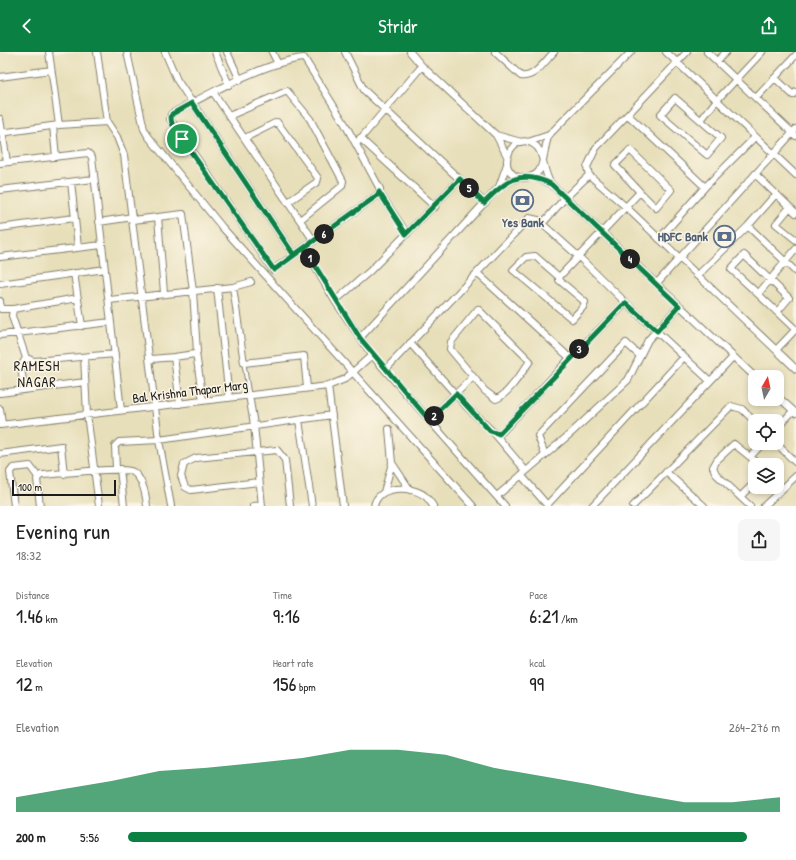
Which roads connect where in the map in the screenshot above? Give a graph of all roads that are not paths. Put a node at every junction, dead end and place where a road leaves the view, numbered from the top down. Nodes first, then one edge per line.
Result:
1 (49, 52) edge
2 (97, 52) edge
3 (127, 52) edge
4 (166, 52) edge
5 (215, 52) edge
6 (226, 52) edge
7 (272, 52) edge
8 (345, 52) edge
9 (410, 52) edge
10 (495, 52) edge
11 (554, 52) edge
12 (631, 52) edge
13 (666, 52) edge
14 (687, 52) edge
15 (707, 52) edge
16 (726, 52) edge
17 (762, 52) edge
18 (796, 55) edge
19 (717, 61) junction
20 (676, 62) junction
21 (278, 64) junction
22 (422, 66) junction
23 (51, 70) junction
24 (0, 77) edge
25 (775, 78) junction
26 (240, 80) junction
27 (737, 80) junction
28 (229, 85) junction
29 (213, 92) junction
30 (796, 92) edge
31 (756, 98) junction
32 (716, 101) junction
33 (192, 103) junction
34 (385, 110) junction
35 (628, 115) junction
36 (229, 116) junction
37 (0, 119) edge
38 (701, 120) junction
39 (107, 122) junction
40 (60, 125) junction
41 (53, 126) junction
42 (1, 132) edge
43 (795, 132) edge
44 (496, 135) junction
45 (549, 135) junction
46 (755, 137) junction
47 (244, 138) junction
48 (360, 138) junction
49 (524, 142) junction
50 (356, 144) junction
51 (773, 154) junction
52 (507, 156) junction
53 (56, 157) junction
54 (542, 159) junction
55 (7, 162) junction
56 (0, 163) edge
57 (507, 164) junction
58 (755, 174) junction
59 (589, 175) junction
60 (796, 175) edge
61 (532, 176) junction
62 (521, 178) junction
63 (94, 179) junction
64 (460, 179) junction
65 (71, 182) junction
66 (551, 184) junction
67 (499, 187) junction
68 (705, 187) junction
69 (0, 190) edge
70 (379, 192) junction
71 (640, 192) junction
72 (776, 194) junction
73 (565, 198) junction
74 (288, 202) junction
75 (484, 203) junction
76 (435, 207) junction
77 (626, 207) junction
78 (790, 207) junction
79 (796, 212) edge
80 (158, 217) junction
81 (74, 218) junction
82 (133, 218) junction
83 (300, 220) junction
84 (99, 222) junction
85 (542, 224) junction
86 (748, 226) junction
87 (0, 228) edge
88 (601, 231) junction
89 (406, 234) junction
90 (659, 239) junction
91 (796, 240) edge
92 (314, 241) junction
93 (102, 245) junction
94 (78, 247) junction
95 (304, 248) junction
96 (796, 249) edge
97 (294, 255) junction
98 (578, 256) junction
99 (0, 257) edge
100 (679, 258) junction
101 (785, 261) junction
102 (105, 268) junction
103 (796, 272) edge
104 (74, 273) junction
105 (477, 273) junction
106 (697, 276) junction
107 (559, 277) junction
108 (769, 280) junction
109 (251, 282) dead end
110 (0, 284) edge
111 (656, 284) junction
112 (233, 287) junction
113 (217, 288) junction
114 (193, 291) junction
115 (164, 293) junction
116 (758, 294) junction
117 (141, 296) junction
118 (78, 298) junction
119 (109, 300) junction
120 (0, 301) edge
121 (335, 301) junction
122 (626, 303) junction
123 (679, 306) junction
124 (13, 309) junction
125 (776, 312) junction
126 (111, 322) junction
127 (82, 326) junction
128 (796, 329) edge
129 (657, 331) junction
130 (17, 333) junction
131 (0, 335) edge
132 (360, 338) junction
133 (410, 343) junction
134 (776, 350) junction
135 (115, 354) junction
136 (196, 354) junction
137 (372, 355) junction
138 (640, 356) junction
139 (84, 357) junction
140 (174, 357) junction
141 (684, 357) junction
142 (733, 357) junction
143 (26, 358) junction
144 (149, 358) junction
145 (570, 358) junction
146 (244, 363) junction
147 (796, 369) edge
148 (385, 370) junction
149 (748, 371) edge
150 (354, 373) junction
151 (473, 377) junction
152 (710, 381) junction
153 (85, 382) junction
154 (328, 386) junction
155 (307, 388) junction
156 (24, 390) junction
157 (0, 393) edge
158 (456, 394) junction
159 (248, 395) junction
160 (229, 398) junction
161 (204, 401) junction
162 (784, 402) edge
163 (180, 404) junction
164 (154, 406) junction
165 (0, 409) edge
166 (122, 410) junction
167 (795, 412) edge
168 (87, 414) junction
169 (332, 415) junction
170 (748, 416) edge
171 (299, 420) junction
172 (429, 420) junction
173 (784, 422) edge
174 (1, 424) edge
175 (254, 426) junction
176 (389, 429) dead end
177 (494, 433) junction
178 (158, 440) junction
179 (757, 450) edge
180 (783, 450) edge
181 (256, 451) junction
182 (0, 454) edge
183 (545, 454) junction
184 (751, 456) joint
185 (392, 463) junction
186 (796, 463) edge
187 (118, 469) junction
188 (95, 472) junction
189 (666, 472) junction
190 (524, 473) junction
191 (64, 474) junction
192 (796, 476) edge
193 (38, 477) junction
194 (259, 482) junction
195 (748, 489) edge
196 (410, 490) junction
197 (384, 492) junction
198 (498, 495) junction
199 (740, 497) junction
200 (262, 505) edge
201 (548, 505) edge
202 (14, 506) edge
203 (40, 506) edge
204 (99, 506) edge
205 (124, 506) edge
206 (147, 506) edge
207 (171, 506) edge
208 (253, 506) edge
209 (290, 506) edge
210 (312, 506) edge
211 (343, 506) edge
212 (374, 506) edge
213 (433, 506) edge
214 (473, 506) edge
215 (505, 506) edge
216 (592, 506) edge
217 (633, 506) edge
218 (704, 506) edge
219 (750, 506) edge
220 (764, 506) edge

1 - 23 street
2 - 39 street
3 - 150 street
4 - 33 street
5 - 28 street
6 - 26 street
7 - 21 street
8 - 34 street
9 - 22 street
10 - 11 street
12 - 45 street
13 - 20 street
14 - 20 street
15 - 19 street
16 - 19 street
17 - 27 street
18 - 25 street
19 - 27 street
20 - 32 street
20 - 35 street
21 - 26 street
21 - 50 street
22 - 34 street
22 - 44 street
23 - 24 street
23 - 40 street
25 - 30 street
25 - 31 street
26 - 28 street
27 - 31 street
27 - 32 street
28 - 29 street
29 - 33 street
29 - 36 street
31 - 43 street
32 - 38 street
32 - 46 street
33 - 97 street
33 - 97 street
34 - 48 street
34 - 64 street
35 - 59 street
35 - 68 street
36 - 47 street
36 - 83 street
37 - 42 street
38 - 38 street
39 - 40 street
39 - 82 street
40 - 41 street
41 - 42 street
41 - 53 street
42 - 55 street
43 - 51 street
44 - 49 street
44 - 52 street
45 - 49 street
45 - 54 street
46 - 51 street
46 - 68 street
47 - 74 street
47 - 74 street
48 - 50 street
48 - 76 street
49 - 52 street
49 - 54 street
50 - 70 street
51 - 58 street
51 - 60 street
52 - 57 street
53 - 55 street
53 - 63 street
54 - 61 street
54 - 66 street
55 - 56 street
57 - 62 street
57 - 67 street
58 - 72 street
58 - 100 street
59 - 73 street
59 - 77 street
61 - 62 street
61 - 66 street
62 - 67 street
63 - 65 street
63 - 84 street
64 - 75 street
64 - 76 street
65 - 69 street
65 - 81 street
66 - 73 street
67 - 75 street
68 - 90 street
70 - 89 street
70 - 92 street
71 - 71 street
71 - 77 street
72 - 78 street
72 - 86 street
73 - 85 street
73 - 88 street
74 - 83 street
75 - 132 street
76 - 89 street
77 - 88 street
77 - 90 street
78 - 79 street
78 - 91 street
80 - 82 street
80 - 114 street
80 - 115 street
81 - 87 street
81 - 94 street
82 - 84 street
82 - 117 street
83 - 92 street
84 - 93 street
85 - 98 street
85 - 105 street
86 - 101 street
86 - 106 street
88 - 98 street
88 - 111 street
89 - 121 street
90 - 100 street
92 - 95 street
93 - 94 street
93 - 102 street
94 - 99 street
95 - 97 street
95 - 121 street
96 - 101 street
98 - 107 street
98 - 122 street
100 - 106 street
100 - 111 street
101 - 103 street
101 - 108 street
102 - 104 street
102 - 119 street
104 - 110 street
104 - 118 street
105 - 133 street
105 - 145 street
106 - 134 street
107 - 107 street
108 - 116 street
108 - 116 street
108 - 125 street
109 - 112 street
111 - 123 street
112 - 113 street
112 - 146 street
113 - 114 street
113 - 160 street
114 - 115 street
114 - 136 street
115 - 117 street
116 - 125 street
117 - 119 street
117 - 144 street
118 - 124 street
118 - 127 street
119 - 126 street
120 - 124 street
121 - 132 street
122 - 129 street
122 - 145 street
123 - 129 street
123 - 142 street
124 - 130 street
125 - 128 street
126 - 127 street
126 - 135 street
127 - 130 street
128 - 134 street
129 - 138 street
129 - 141 street
130 - 131 street
130 - 143 street
132 - 137 street
133 - 148 street
133 - 158 street
134 - 147 street
135 - 139 street
135 - 166 street
136 - 140 street
136 - 161 street
137 - 148 street
137 - 150 street, Bal Krishna Thapar Marg
138 - 183 street
138 - 183 street
139 - 143 street
139 - 153 street
140 - 144 street
140 - 163 street
141 - 152 street
141 - 201 street
142 - 149 street
142 - 152 street
143 - 156 street
144 - 164 street
145 - 177 street
146 - 155 street
146 - 159 lane
148 - 172 street
150 - 154 street, Bal Krishna Thapar Marg
150 - 214 street
151 - 151 street
151 - 158 street
152 - 216 street
153 - 156 street
153 - 168 street
154 - 155 street, Bal Krishna Thapar Marg
154 - 169 street
155 - 159 street, Bal Krishna Thapar Marg
156 - 157 street
158 - 172 street
158 - 177 street
159 - 160 street, Bal Krishna Thapar Marg
159 - 175 street
160 - 161 street, Bal Krishna Thapar Marg
161 - 163 street, Bal Krishna Thapar Marg
162 - 167 street
163 - 164 street, Bal Krishna Thapar Marg
164 - 166 street, Bal Krishna Thapar Marg
164 - 178 street
165 - 174 street
166 - 168 street, Bal Krishna Thapar Marg
167 - 173 street
168 - 174 street, Bal Krishna Thapar Marg
168 - 188 street
169 - 171 street
169 - 211 street
170 - 189 street
171 - 175 street
171 - 210 street
172 - 198 street
175 - 178 street
175 - 181 street
176 - 185 street
177 - 190 street
178 - 187 street
178 - 207 street
179 - 184 street
180 - 186 street
181 - 194 street
181 - 194 street
181 - 209 street
182 - 191 street
183 - 190 street
184 - 199 street
185 - 196 street
185 - 197 street
187 - 188 street
187 - 205 street
187 - 206 street
188 - 191 street
188 - 204 street
189 - 217 street
189 - 218 street
190 - 198 street
190 - 201 street
191 - 193 street
192 - 220 street
193 - 202 street
193 - 203 street
194 - 200 street
195 - 199 street
196 - 197 street
196 - 213 street
197 - 212 street
198 - 215 street
199 - 219 street
200 - 208 street

